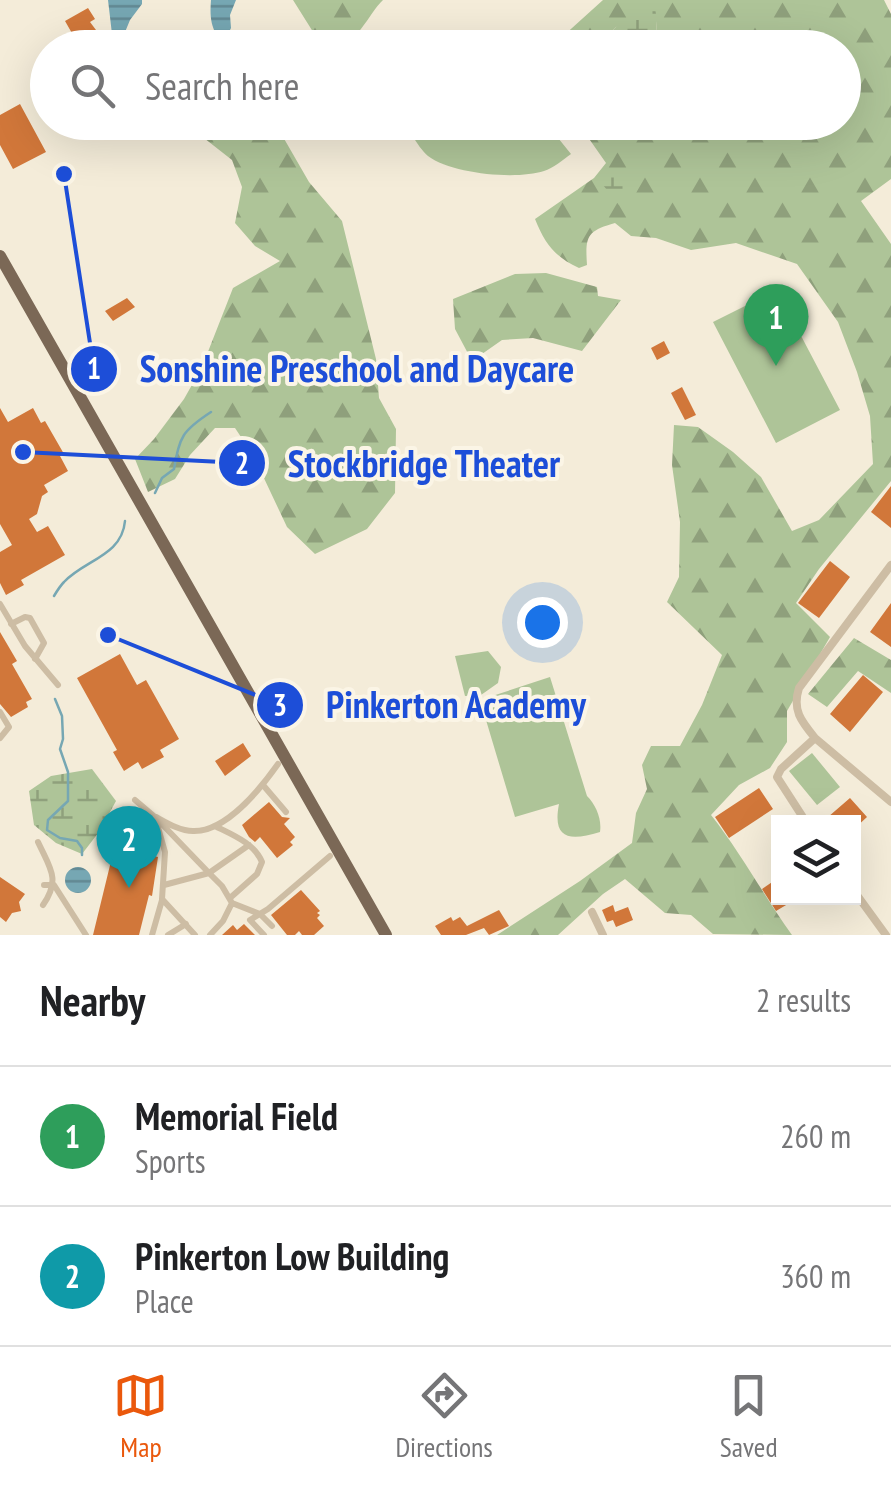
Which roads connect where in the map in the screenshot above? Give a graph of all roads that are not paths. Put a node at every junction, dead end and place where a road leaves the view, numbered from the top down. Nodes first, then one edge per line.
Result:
1 (0, 256) edge
2 (891, 565) edge
3 (0, 604) edge
4 (11, 624) junction
5 (36, 660) junction
6 (58, 685) dead end
7 (0, 712) edge
8 (0, 738) edge
9 (816, 738) junction
10 (278, 764) dead end
11 (263, 785) junction
12 (135, 800) dead end
13 (891, 802) edge
14 (286, 812) dead end
15 (801, 815) edge
16 (154, 817) junction
17 (216, 826) junction
18 (38, 842) dead end
19 (249, 845) junction
20 (330, 856) dead end
21 (209, 873) junction
22 (44, 885) dead end
23 (54, 885) junction
24 (164, 886) junction
25 (162, 898) junction
26 (231, 901) junction
27 (861, 901) edge
28 (43, 905) dead end
29 (592, 912) dead end
30 (260, 914) junction
31 (186, 924) junction
32 (272, 926) dead end
33 (86, 935) edge
34 (152, 935) edge
35 (168, 935) edge
36 (195, 935) edge
37 (210, 935) edge
38 (264, 935) edge
39 (386, 935) edge
40 (603, 935) edge
41 (886, 935) edge

1 - 39 main road
2 - 9 street
3 - 4 street
4 - 5 street
4 - 5 street
5 - 6 street
7 - 8 street
9 - 13 street
9 - 15 street
10 - 11 street
11 - 14 street
11 - 17 street
12 - 16 street
16 - 17 street
16 - 21 street
16 - 24 street
17 - 19 street
18 - 23 street
19 - 21 street
19 - 26 street
20 - 30 street
21 - 24 street
21 - 26 street
22 - 23 street
23 - 28 street
23 - 33 street
24 - 25 street
25 - 31 street
25 - 34 street
26 - 30 street
26 - 37 street
27 - 41 street
29 - 40 street
30 - 32 street
30 - 38 street
31 - 35 street
31 - 36 street

